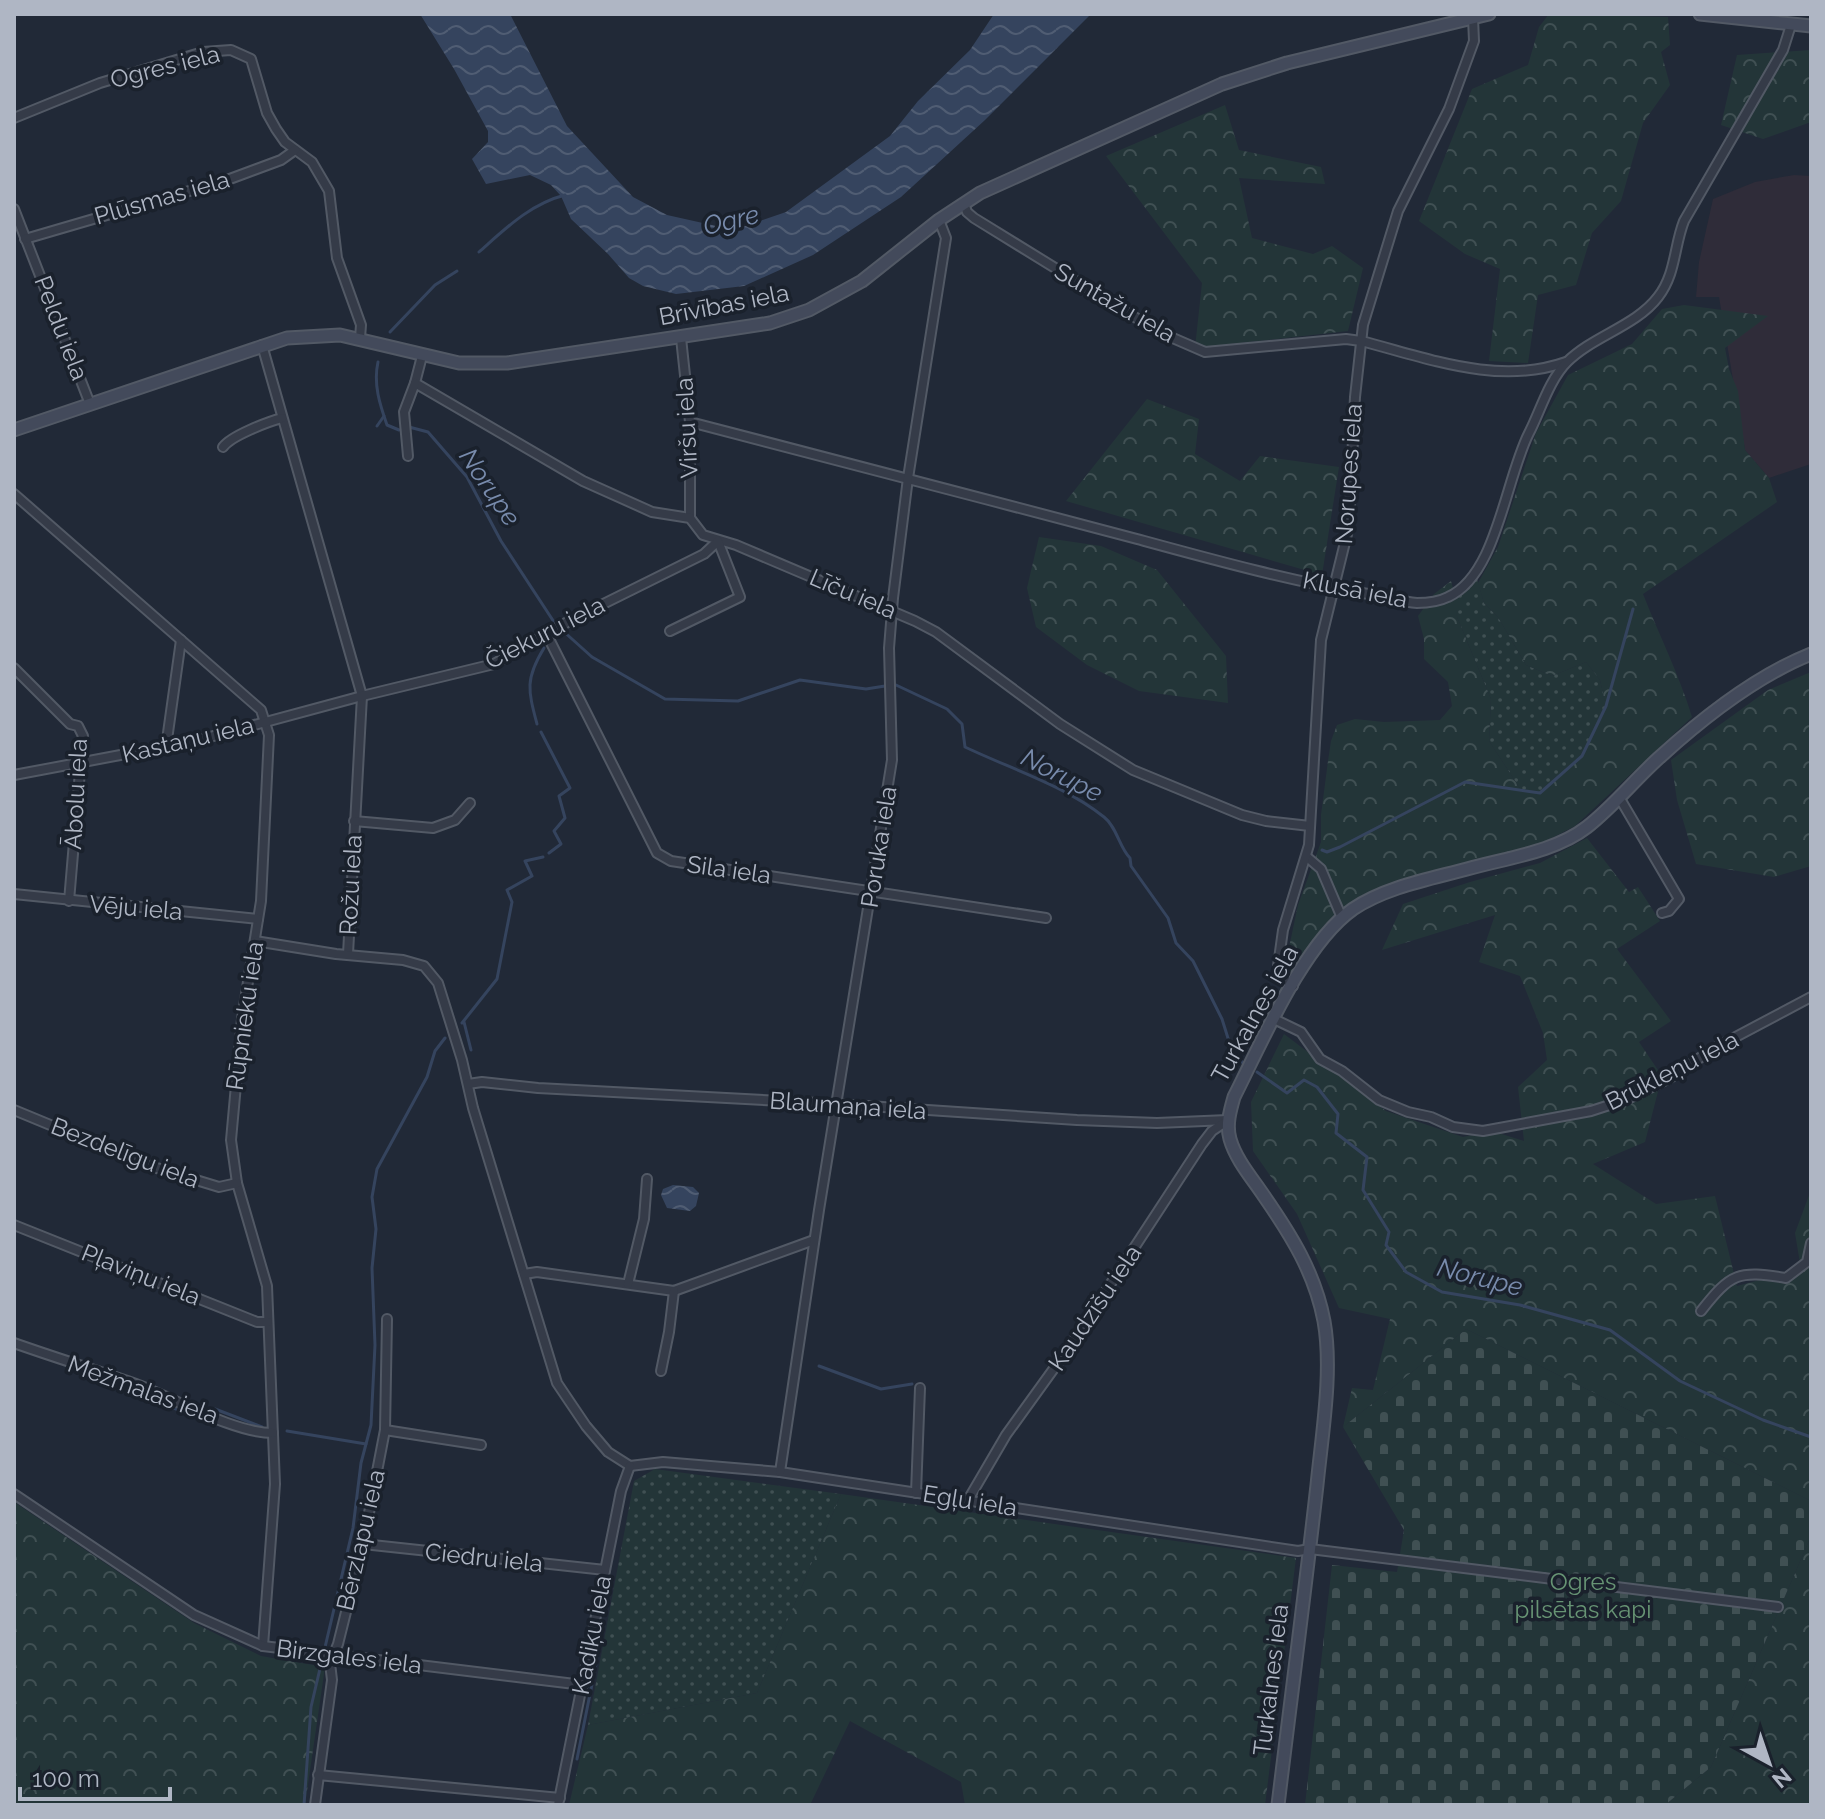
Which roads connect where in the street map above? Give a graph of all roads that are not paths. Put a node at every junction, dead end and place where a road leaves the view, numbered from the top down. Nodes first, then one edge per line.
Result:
1 (1489, 14) edge
2 (1700, 14) edge
3 (1473, 18) junction
4 (1791, 25) junction
5 (1811, 26) edge
6 (14, 118) edge
7 (295, 150) junction
8 (964, 203) junction
9 (14, 209) edge
10 (939, 220) junction
11 (25, 239) junction
12 (360, 338) junction
13 (681, 338) junction
14 (1361, 341) junction
15 (262, 345) junction
16 (422, 356) junction
17 (1567, 362) junction
18 (415, 383) junction
19 (90, 404) junction
20 (282, 418) junction
21 (690, 422) junction
22 (14, 430) edge
23 (223, 447) dead end
24 (408, 456) dead end
25 (908, 478) junction
26 (14, 494) edge
27 (690, 518) junction
28 (718, 541) junction
29 (1335, 588) junction
30 (892, 610) junction
31 (670, 631) dead end
32 (546, 633) junction
33 (181, 640) junction
34 (1811, 654) edge
35 (14, 668) edge
36 (362, 696) junction
37 (267, 722) junction
38 (166, 747) junction
39 (80, 762) junction
40 (14, 775) edge
41 (1619, 797) junction
42 (470, 803) dead end
43 (354, 821) junction
44 (1310, 826) junction
45 (1307, 857) junction
46 (872, 890) junction
47 (14, 894) edge
48 (69, 901) junction
49 (1662, 913) dead end
50 (1046, 918) dead end
51 (1342, 918) junction
52 (258, 919) junction
53 (255, 941) junction
54 (348, 954) junction
55 (1293, 986) junction
56 (1811, 997) edge
57 (1274, 1019) junction
58 (468, 1084) junction
59 (838, 1104) junction
60 (14, 1110) edge
61 (1228, 1120) junction
62 (647, 1179) dead end
63 (237, 1183) junction
64 (14, 1225) edge
65 (814, 1240) junction
66 (1811, 1243) edge
67 (524, 1274) junction
68 (628, 1284) junction
69 (674, 1291) junction
70 (1701, 1311) dead end
71 (387, 1319) dead end
72 (268, 1322) junction
73 (14, 1343) edge
74 (661, 1371) dead end
75 (920, 1388) dead end
76 (385, 1430) junction
77 (273, 1433) junction
78 (481, 1445) dead end
79 (630, 1466) junction
80 (780, 1472) junction
81 (916, 1493) junction
82 (14, 1494) edge
83 (968, 1500) junction
84 (363, 1544) junction
85 (1310, 1549) junction
86 (605, 1570) junction
87 (1778, 1607) dead end
88 (263, 1646) junction
89 (332, 1656) junction
90 (583, 1685) junction
91 (318, 1775) junction
92 (559, 1802) edge
93 (315, 1805) edge
94 (1278, 1805) edge

1 - 3 main road, Brīvības iela
2 - 4 main road
3 - 8 main road, Brīvības iela
3 - 14 street, Norupes iela
4 - 5 main road
4 - 17 street, Klusā iela
6 - 7 street, Ogres iela
7 - 11 street, Plūsmas iela
7 - 12 street, Ogres iela
8 - 10 main road, Brīvības iela
8 - 14 street, Suntažu iela
9 - 11 street, Peldu iela
10 - 13 main road, Brīvības iela
10 - 25 street, Poruka iela
11 - 19 street, Peldu iela
12 - 15 main road, Brīvības iela
12 - 16 main road, Brīvības iela
13 - 16 main road, Brīvības iela
13 - 21 street, Viršu iela
14 - 17 street, Suntažu iela
14 - 29 street, Norupes iela
15 - 19 main road, Brīvības iela
15 - 20 street, Rožu iela
16 - 18 street
17 - 29 street, Klusā iela
18 - 24 street
18 - 27 street, Līču iela
19 - 22 main road, Brīvības iela
20 - 23 street
20 - 36 street, Rožu iela
21 - 25 street, Klusā iela
21 - 27 street, Viršu iela
25 - 29 street, Klusā iela
25 - 30 street, Poruka iela
26 - 33 street
27 - 28 street, Līču iela
28 - 30 street, Līču iela
28 - 31 street
28 - 32 street, Čiekuru iela
29 - 44 street, Norupes iela
30 - 44 street, Līču iela
30 - 46 street, Poruka iela
32 - 36 street, Čiekuru iela
32 - 46 street, Sila iela
33 - 37 street
33 - 38 street
34 - 41 main road, Turkalnes iela
35 - 39 street, Ābolu iela
36 - 37 street, Čiekuru iela
36 - 43 street, Rožu iela
37 - 38 street, Kastaņu iela
37 - 52 street, Rūpnieku iela
38 - 39 street, Kastaņu iela
39 - 40 street, Kastaņu iela
39 - 48 street, Ābolu iela
41 - 49 street
41 - 51 main road, Turkalnes iela
42 - 43 street
43 - 54 street, Rožu iela
44 - 45 street, Norupes iela
45 - 51 street
45 - 55 street, Norupes iela
46 - 50 street, Sila iela
46 - 59 street, Poruka iela
47 - 48 street, Vēju iela
48 - 52 street, Vēju iela
51 - 55 main road, Turkalnes iela
52 - 53 street, Rūpnieku iela
53 - 54 street
53 - 63 street, Rūpnieku iela
54 - 58 street, Rožu iela
55 - 57 main road, Turkalnes iela
56 - 57 street, Brūkleņu iela
57 - 61 main road, Turkalnes iela
58 - 59 street, Blaumaņa iela
58 - 67 street, Rožu iela
59 - 61 street, Blaumaņa iela
59 - 65 street, Poruka iela
60 - 63 street, Bezdelīgu iela
61 - 83 street, Kaudzīšu iela
61 - 85 main road, Turkalnes iela
62 - 68 street
63 - 72 street, Rūpnieku iela
64 - 72 street, Pļaviņu iela
65 - 69 street
65 - 80 street, Poruka iela
66 - 70 street
67 - 68 street
67 - 79 street, Rožu iela
68 - 69 street
69 - 74 street
71 - 76 street, Bērzlapu iela
72 - 77 street, Rūpnieku iela
73 - 77 street, Mežmalas iela
75 - 81 street
76 - 78 street
76 - 84 street, Bērzlapu iela
77 - 88 street, Rūpnieku iela
79 - 80 street, Egļu iela
79 - 86 street, Kadiķu iela
80 - 81 street, Egļu iela
81 - 83 street, Egļu iela
82 - 88 street, Birzgales iela
83 - 85 street, Egļu iela
84 - 86 street, Ciedru iela
84 - 89 street, Bērzlapu iela
85 - 87 street, Egļu iela
85 - 94 main road, Turkalnes iela
86 - 90 street, Kadiķu iela
88 - 89 street, Birzgales iela
89 - 90 street, Birzgales iela
89 - 91 street, Bērzlapu iela
90 - 92 street, Kadiķu iela
91 - 92 street
91 - 93 street, Bērzlapu iela

